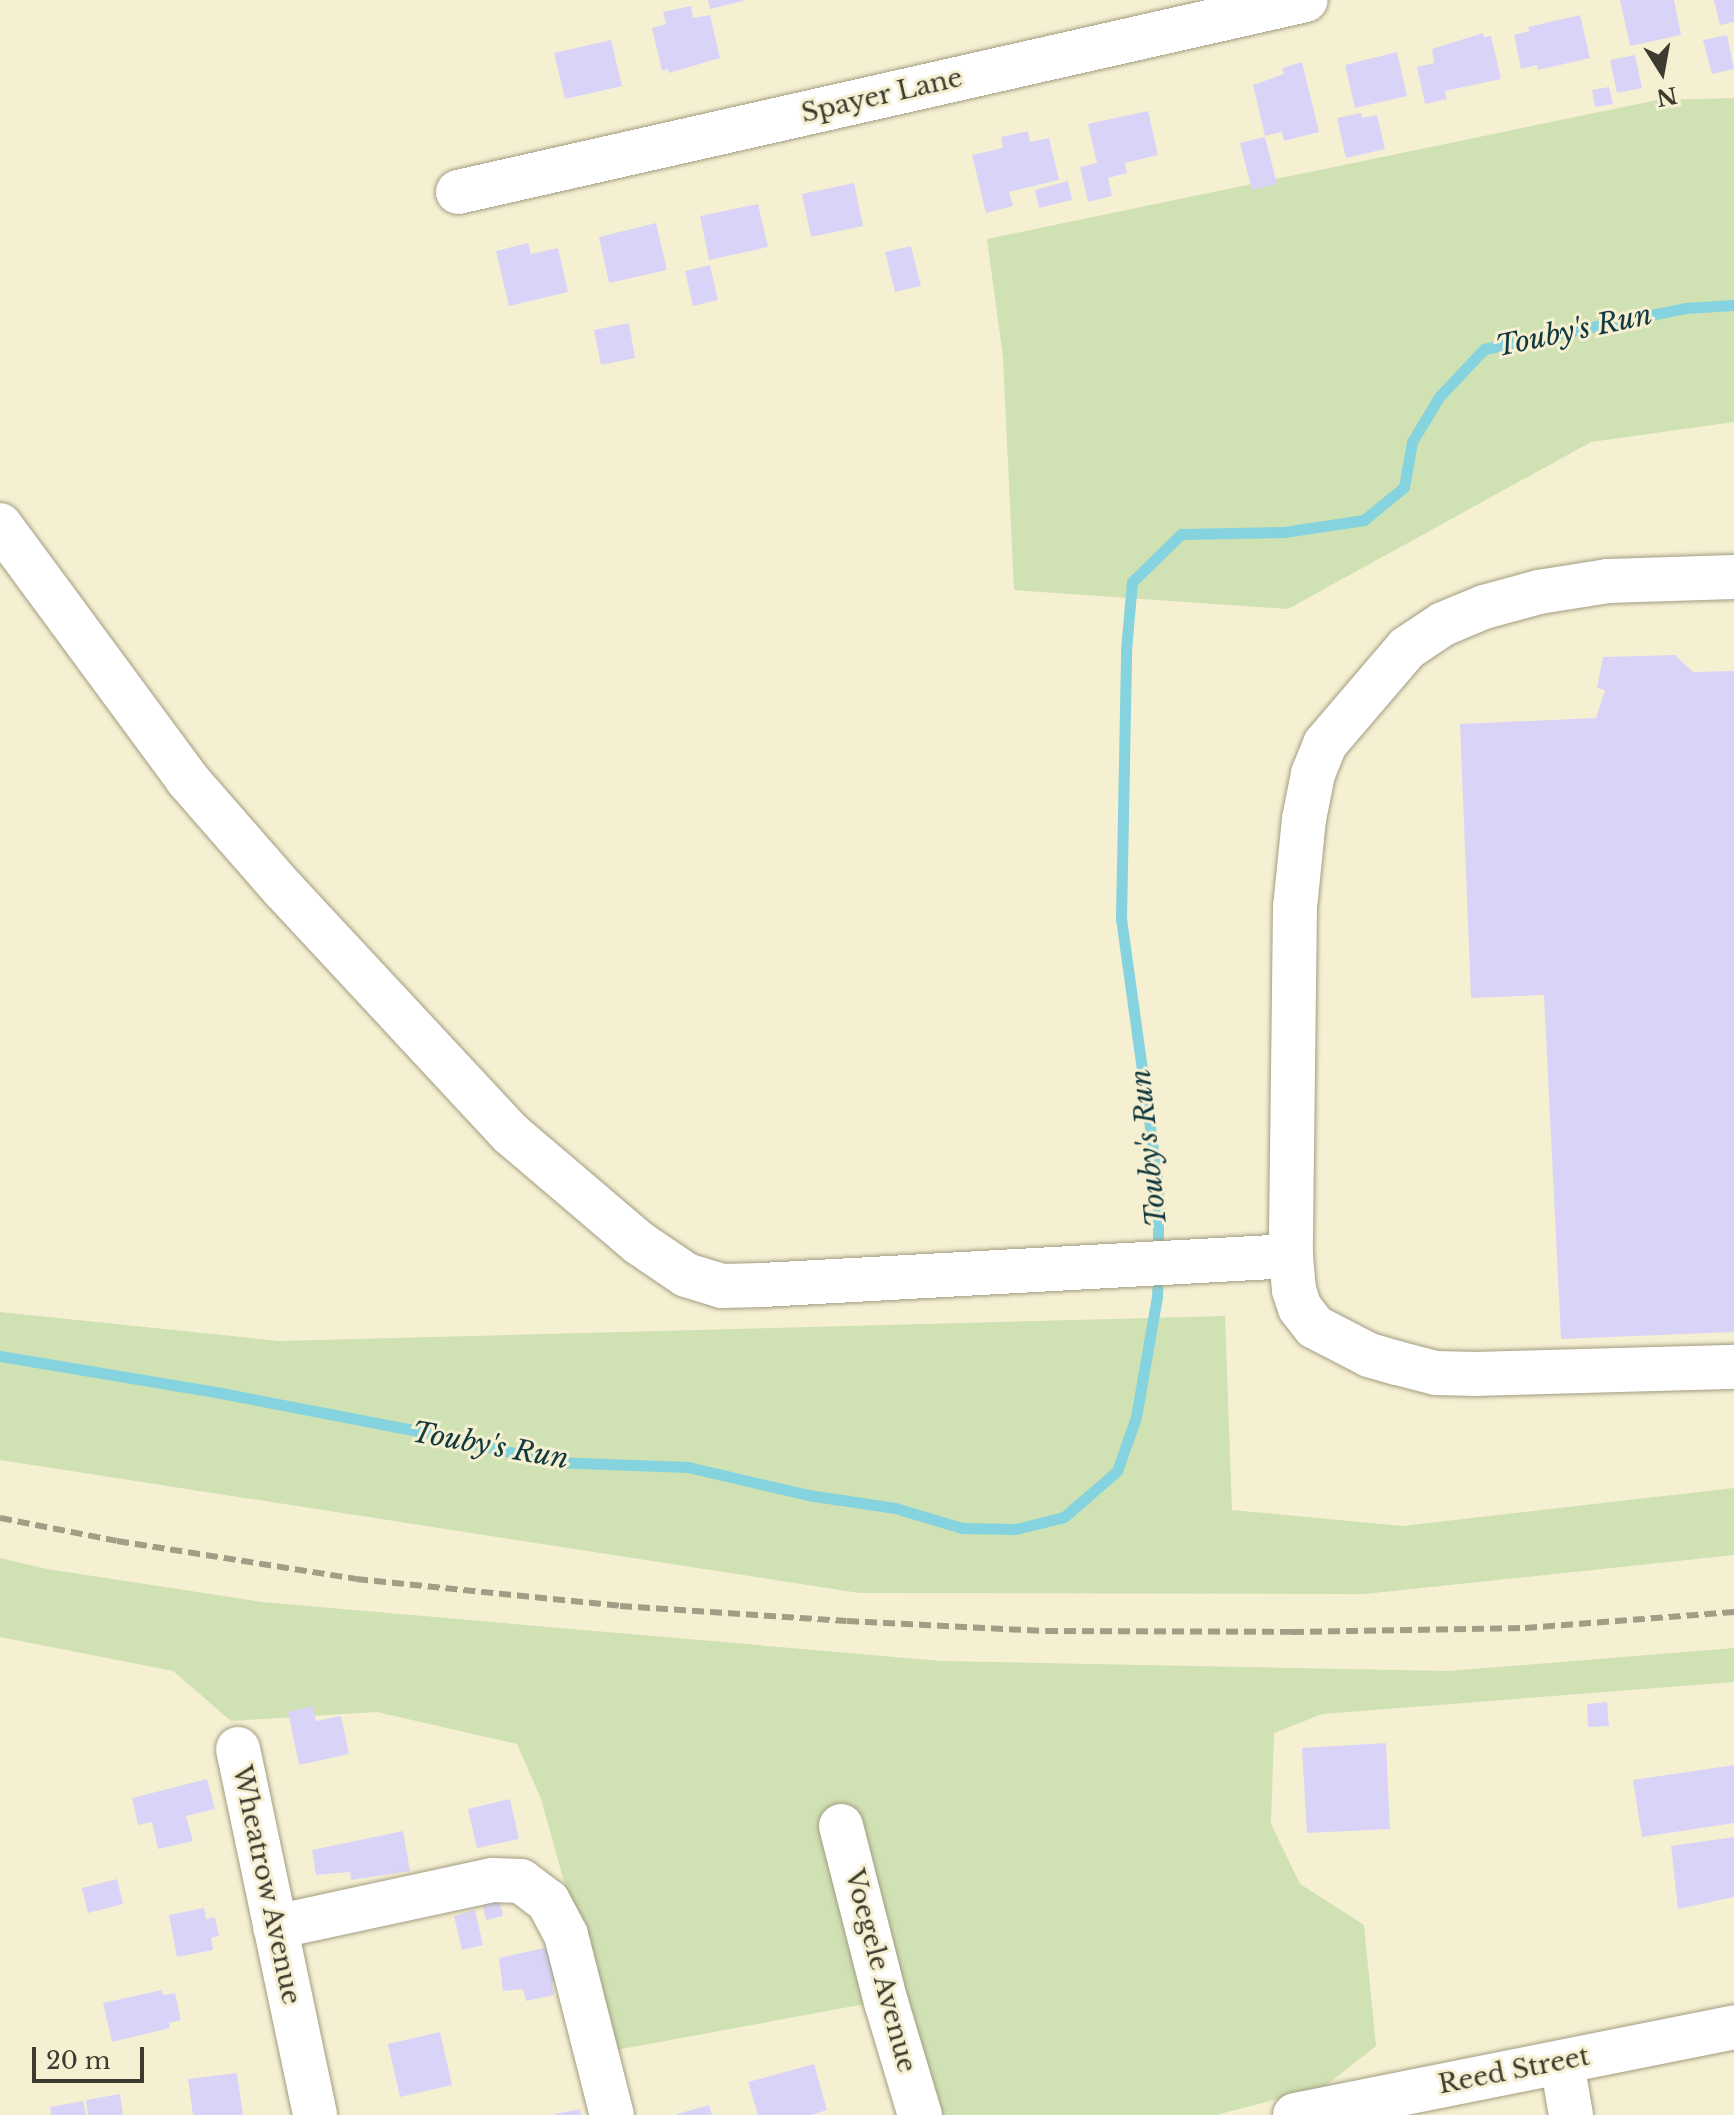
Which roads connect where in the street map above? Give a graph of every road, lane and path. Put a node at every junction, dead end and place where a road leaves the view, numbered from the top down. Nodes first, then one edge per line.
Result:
1 (1306, 0) edge
2 (1185, 13) edge
3 (458, 192) dead end
4 (0, 525) edge
5 (1734, 577) edge
6 (1291, 1256) junction
7 (1734, 1367) edge
8 (238, 1749) dead end
9 (841, 1826) dead end
10 (275, 1927) junction
11 (1734, 2027) edge
12 (1562, 2063) junction
13 (315, 2115) edge
14 (612, 2115) edge
15 (920, 2115) edge
16 (1295, 2115) edge
17 (1571, 2115) edge

1 - 2 street, Spayer Lane
2 - 3 street, Spayer Lane
4 - 6 street
5 - 6 street
6 - 7 street
8 - 10 street, Wheatrow Avenue
9 - 15 street, Voegele Avenue
10 - 13 street, Wheatrow Avenue
10 - 14 street
11 - 12 street, Reed Street
12 - 16 street, Reed Street
12 - 17 street

